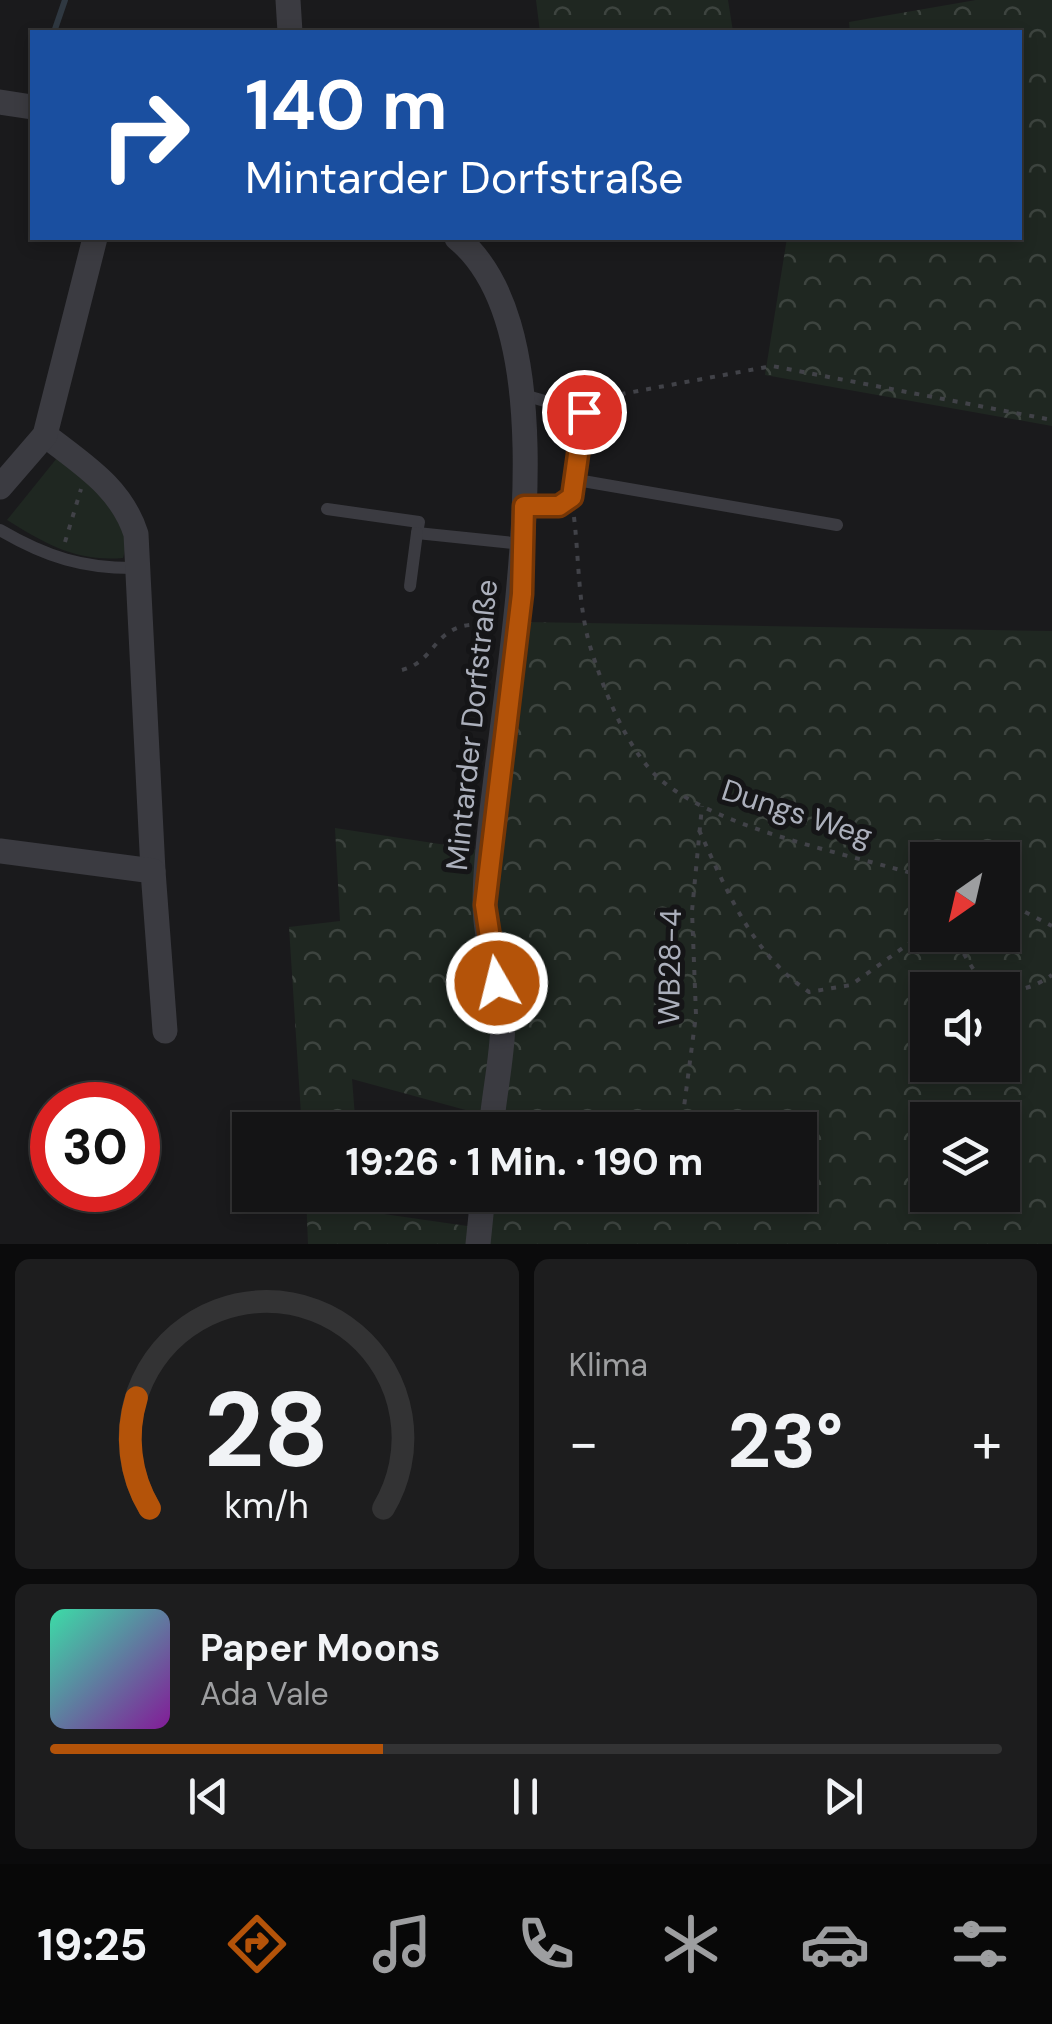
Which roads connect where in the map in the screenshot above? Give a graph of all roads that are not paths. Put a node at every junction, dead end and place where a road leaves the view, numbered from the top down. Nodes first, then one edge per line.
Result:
1 (288, 0) edge
2 (290, 30) edge
3 (0, 102) edge
4 (30, 107) edge
5 (94, 240) edge
6 (459, 240) edge
7 (520, 394) junction
8 (45, 434) junction
9 (2, 480) edge
10 (578, 480) junction
11 (524, 506) junction
12 (326, 509) dead end
13 (837, 525) dead end
14 (0, 530) edge
15 (417, 534) junction
16 (523, 544) junction
17 (138, 568) junction
18 (410, 586) dead end
19 (0, 851) edge
20 (153, 872) junction
21 (165, 1030) dead end
22 (492, 1112) edge
23 (481, 1212) edge
24 (478, 1244) edge

1 - 2 street
3 - 4 street
5 - 8 street
6 - 7 street, Mintarder Dorfstraße
7 - 10 lane
7 - 11 street, Mintarder Dorfstraße
8 - 9 street
8 - 17 street
10 - 11 lane
10 - 13 lane
11 - 16 street, Mintarder Dorfstraße
12 - 15 lane
14 - 17 lane
15 - 16 lane
15 - 18 lane
16 - 22 street, Mintarder Dorfstraße
17 - 20 street
19 - 20 street
20 - 21 street
23 - 24 street

